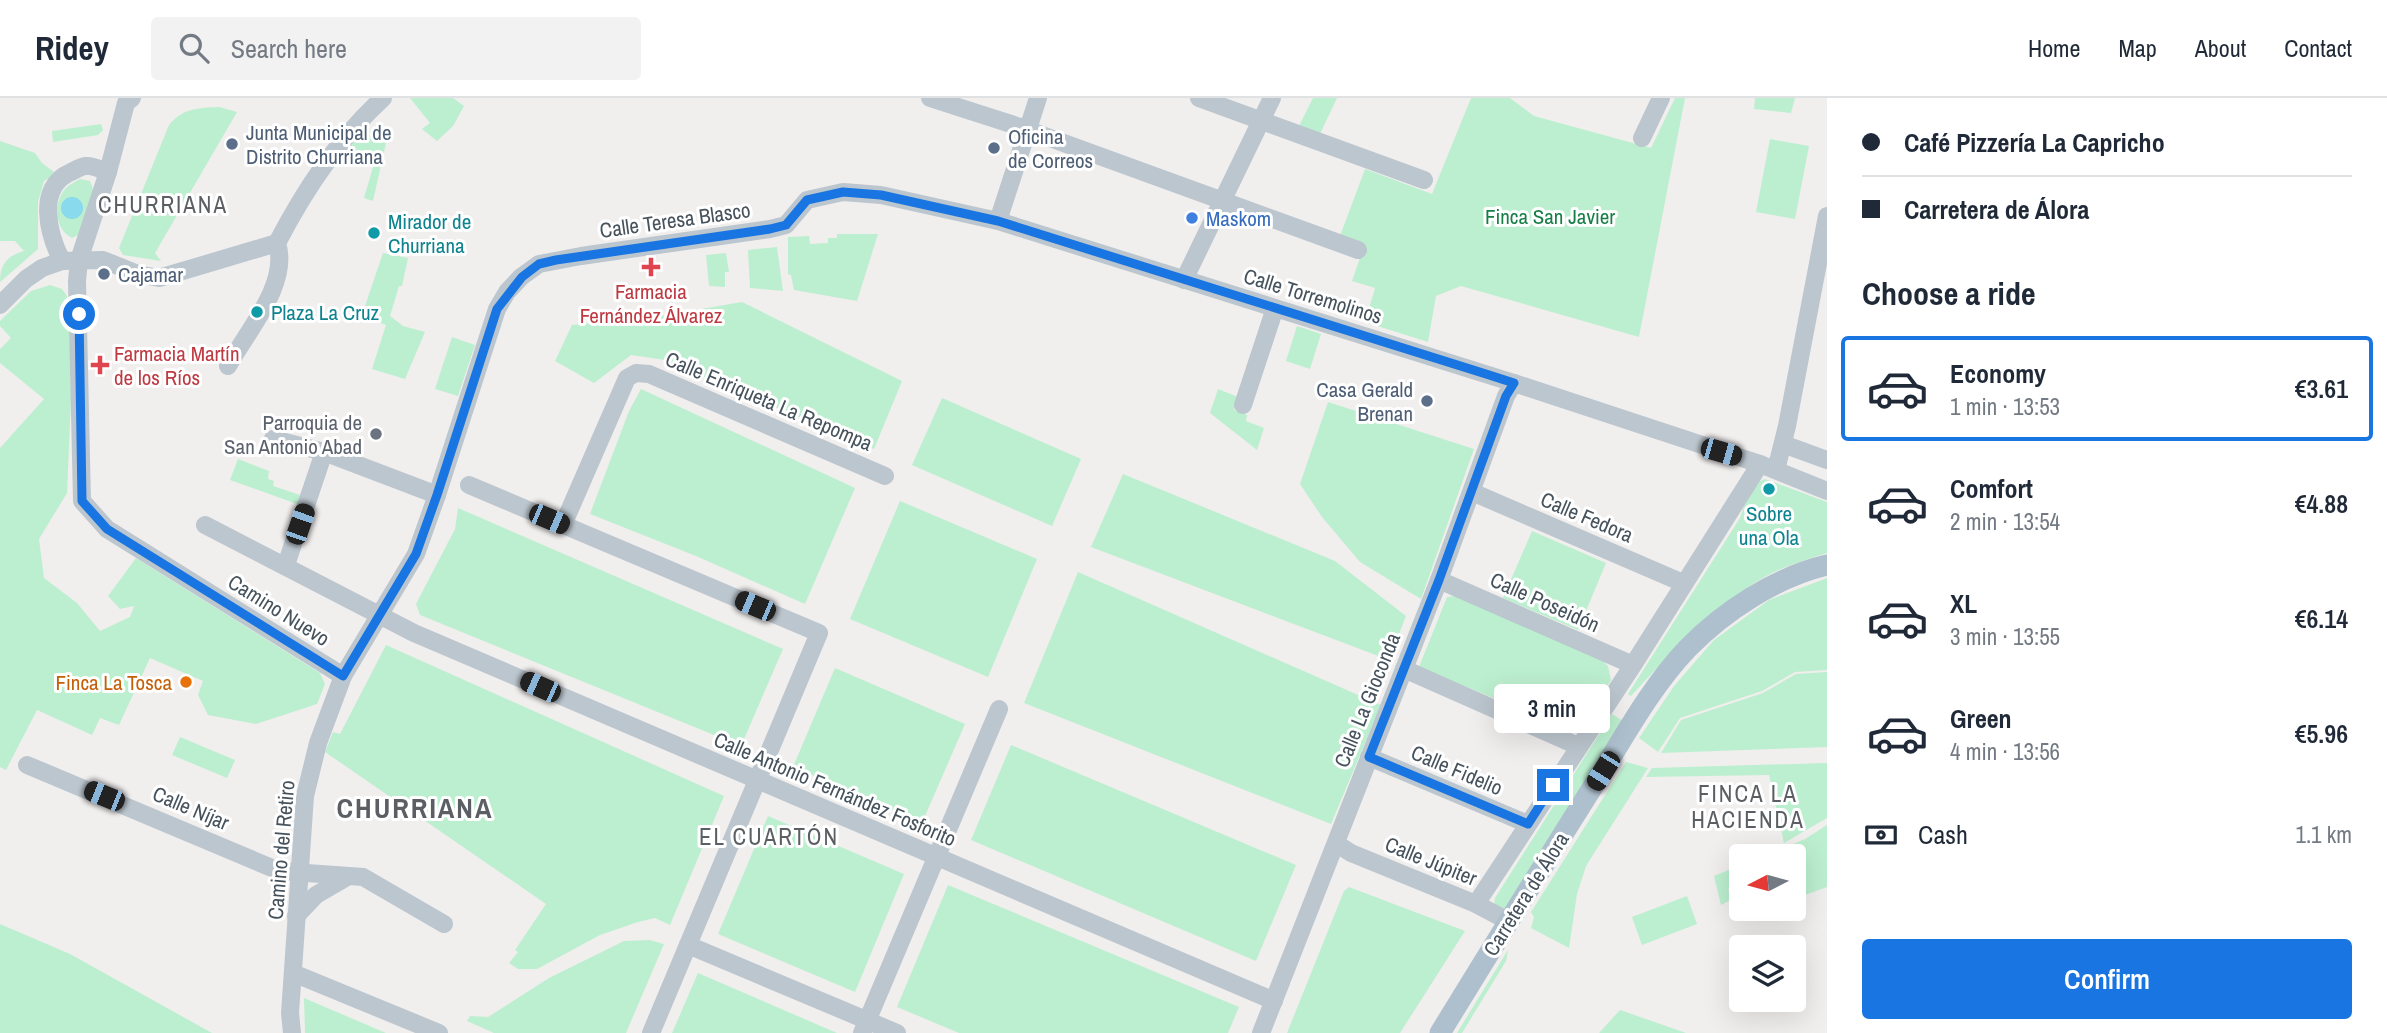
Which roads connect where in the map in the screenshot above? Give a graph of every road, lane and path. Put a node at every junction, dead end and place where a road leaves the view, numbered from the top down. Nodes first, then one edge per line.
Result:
1 (383, 98) edge
2 (930, 98) edge
3 (1038, 98) edge
4 (1199, 98) edge
5 (1272, 98) edge
6 (1661, 98) edge
7 (127, 100) edge
8 (1261, 121) junction
9 (1027, 130) junction
10 (1642, 138) dead end
11 (108, 172) junction
12 (1424, 180) dead end
13 (807, 200) joint
14 (1222, 200) junction
15 (1827, 216) edge
16 (998, 221) junction
17 (277, 243) junction
18 (1358, 250) dead end
19 (71, 260) junction
20 (1184, 280) junction
21 (0, 304) edge
22 (1275, 308) junction
23 (228, 366) dead end
24 (1514, 383) junction
25 (1243, 405) dead end
26 (273, 439) dead end
27 (1783, 444) junction
28 (324, 452) junction
29 (1825, 456) edge
30 (1768, 467) junction
31 (886, 476) dead end
32 (1799, 479) junction
33 (469, 485) dead end
34 (1827, 491) edge
35 (1472, 492) junction
36 (437, 495) junction
37 (205, 525) dead end
38 (563, 525) junction
39 (286, 565) junction
40 (1827, 565) edge
41 (1439, 580) junction
42 (1683, 583) junction
43 (381, 615) junction
44 (1633, 665) junction
45 (1404, 670) junction
46 (343, 676) junction
47 (999, 709) dead end
48 (1578, 746) junction
49 (1369, 757) junction
50 (27, 765) dead end
51 (756, 780) junction
52 (1528, 824) junction
53 (1336, 844) junction
54 (938, 858) junction
55 (300, 865) junction
56 (351, 876) junction
57 (1476, 904) junction
58 (296, 916) junction
59 (1508, 921) junction
60 (444, 924) dead end
61 (688, 944) junction
62 (293, 973) junction
63 (1274, 1002) junction
64 (864, 1027) edge
65 (292, 1033) edge
66 (439, 1033) edge
67 (651, 1033) edge
68 (897, 1033) edge
69 (1261, 1033) edge
70 (1440, 1033) edge

1 - 17 street
2 - 9 street
3 - 9 street
4 - 8 street
5 - 8 street
6 - 10 street
7 - 11 street
8 - 12 street
8 - 14 street
9 - 14 street
9 - 16 street
11 - 19 street
11 - 19 street
13 - 16 street, Calle Torremolinos
13 - 36 street, Calle Teresa Blasco
14 - 18 street
14 - 20 street
15 - 27 street, Carretera de Álora
16 - 20 street, Calle Torremolinos
17 - 19 street
17 - 23 street
19 - 21 street
19 - 46 street, Camino Nuevo
20 - 22 street, Calle Torremolinos
22 - 24 street, Calle Torremolinos
22 - 25 street
24 - 30 street, Calle Torremolinos
24 - 35 street, Calle La Gioconda
26 - 28 street
27 - 29 street
27 - 30 street, Carretera de Álora
28 - 36 street
28 - 39 street
29 - 32 street
30 - 32 street, Calle Torremolinos
30 - 42 street, Carretera de Álora
31 - 38 street, Calle Enriqueta La Repompa
32 - 34 street, Calle Torremolinos
33 - 38 street
35 - 41 street, Calle La Gioconda
35 - 42 street, Calle Fedora
36 - 43 street
37 - 39 street, Calle Antonio Fernández Fosforito
38 - 51 street
39 - 43 street, Calle Antonio Fernández Fosforito
40 - 59 main road, Carretera de Álora
41 - 44 street, Calle Poseidón
41 - 45 street, Calle La Gioconda
42 - 44 street, Carretera de Álora
43 - 46 street
43 - 51 street, Calle Antonio Fernández Fosforito
44 - 48 street, Carretera de Álora
45 - 48 street
45 - 49 street, Calle La Gioconda
46 - 55 street, Camino del Retiro
47 - 54 street
48 - 52 street, Carretera de Álora
49 - 52 street, Calle Fidelio
49 - 53 street, Calle La Gioconda
50 - 55 street, Calle Níjar
51 - 54 street, Calle Antonio Fernández Fosforito
51 - 61 street
52 - 57 street, Carretera de Álora
53 - 57 street, Calle Júpiter
53 - 63 street, Calle La Gioconda
54 - 63 street, Calle Antonio Fernández Fosforito
54 - 64 street
55 - 56 street, Calle Níjar
55 - 58 street, Camino del Retiro
56 - 58 street
56 - 60 street, Calle Níjar
57 - 59 street, Calle Júpiter
58 - 62 street, Camino del Retiro
59 - 70 main road, Carretera de Álora
61 - 64 street
61 - 67 street
62 - 65 street, Camino del Retiro
62 - 66 street
63 - 69 street, Calle La Gioconda
64 - 68 street

